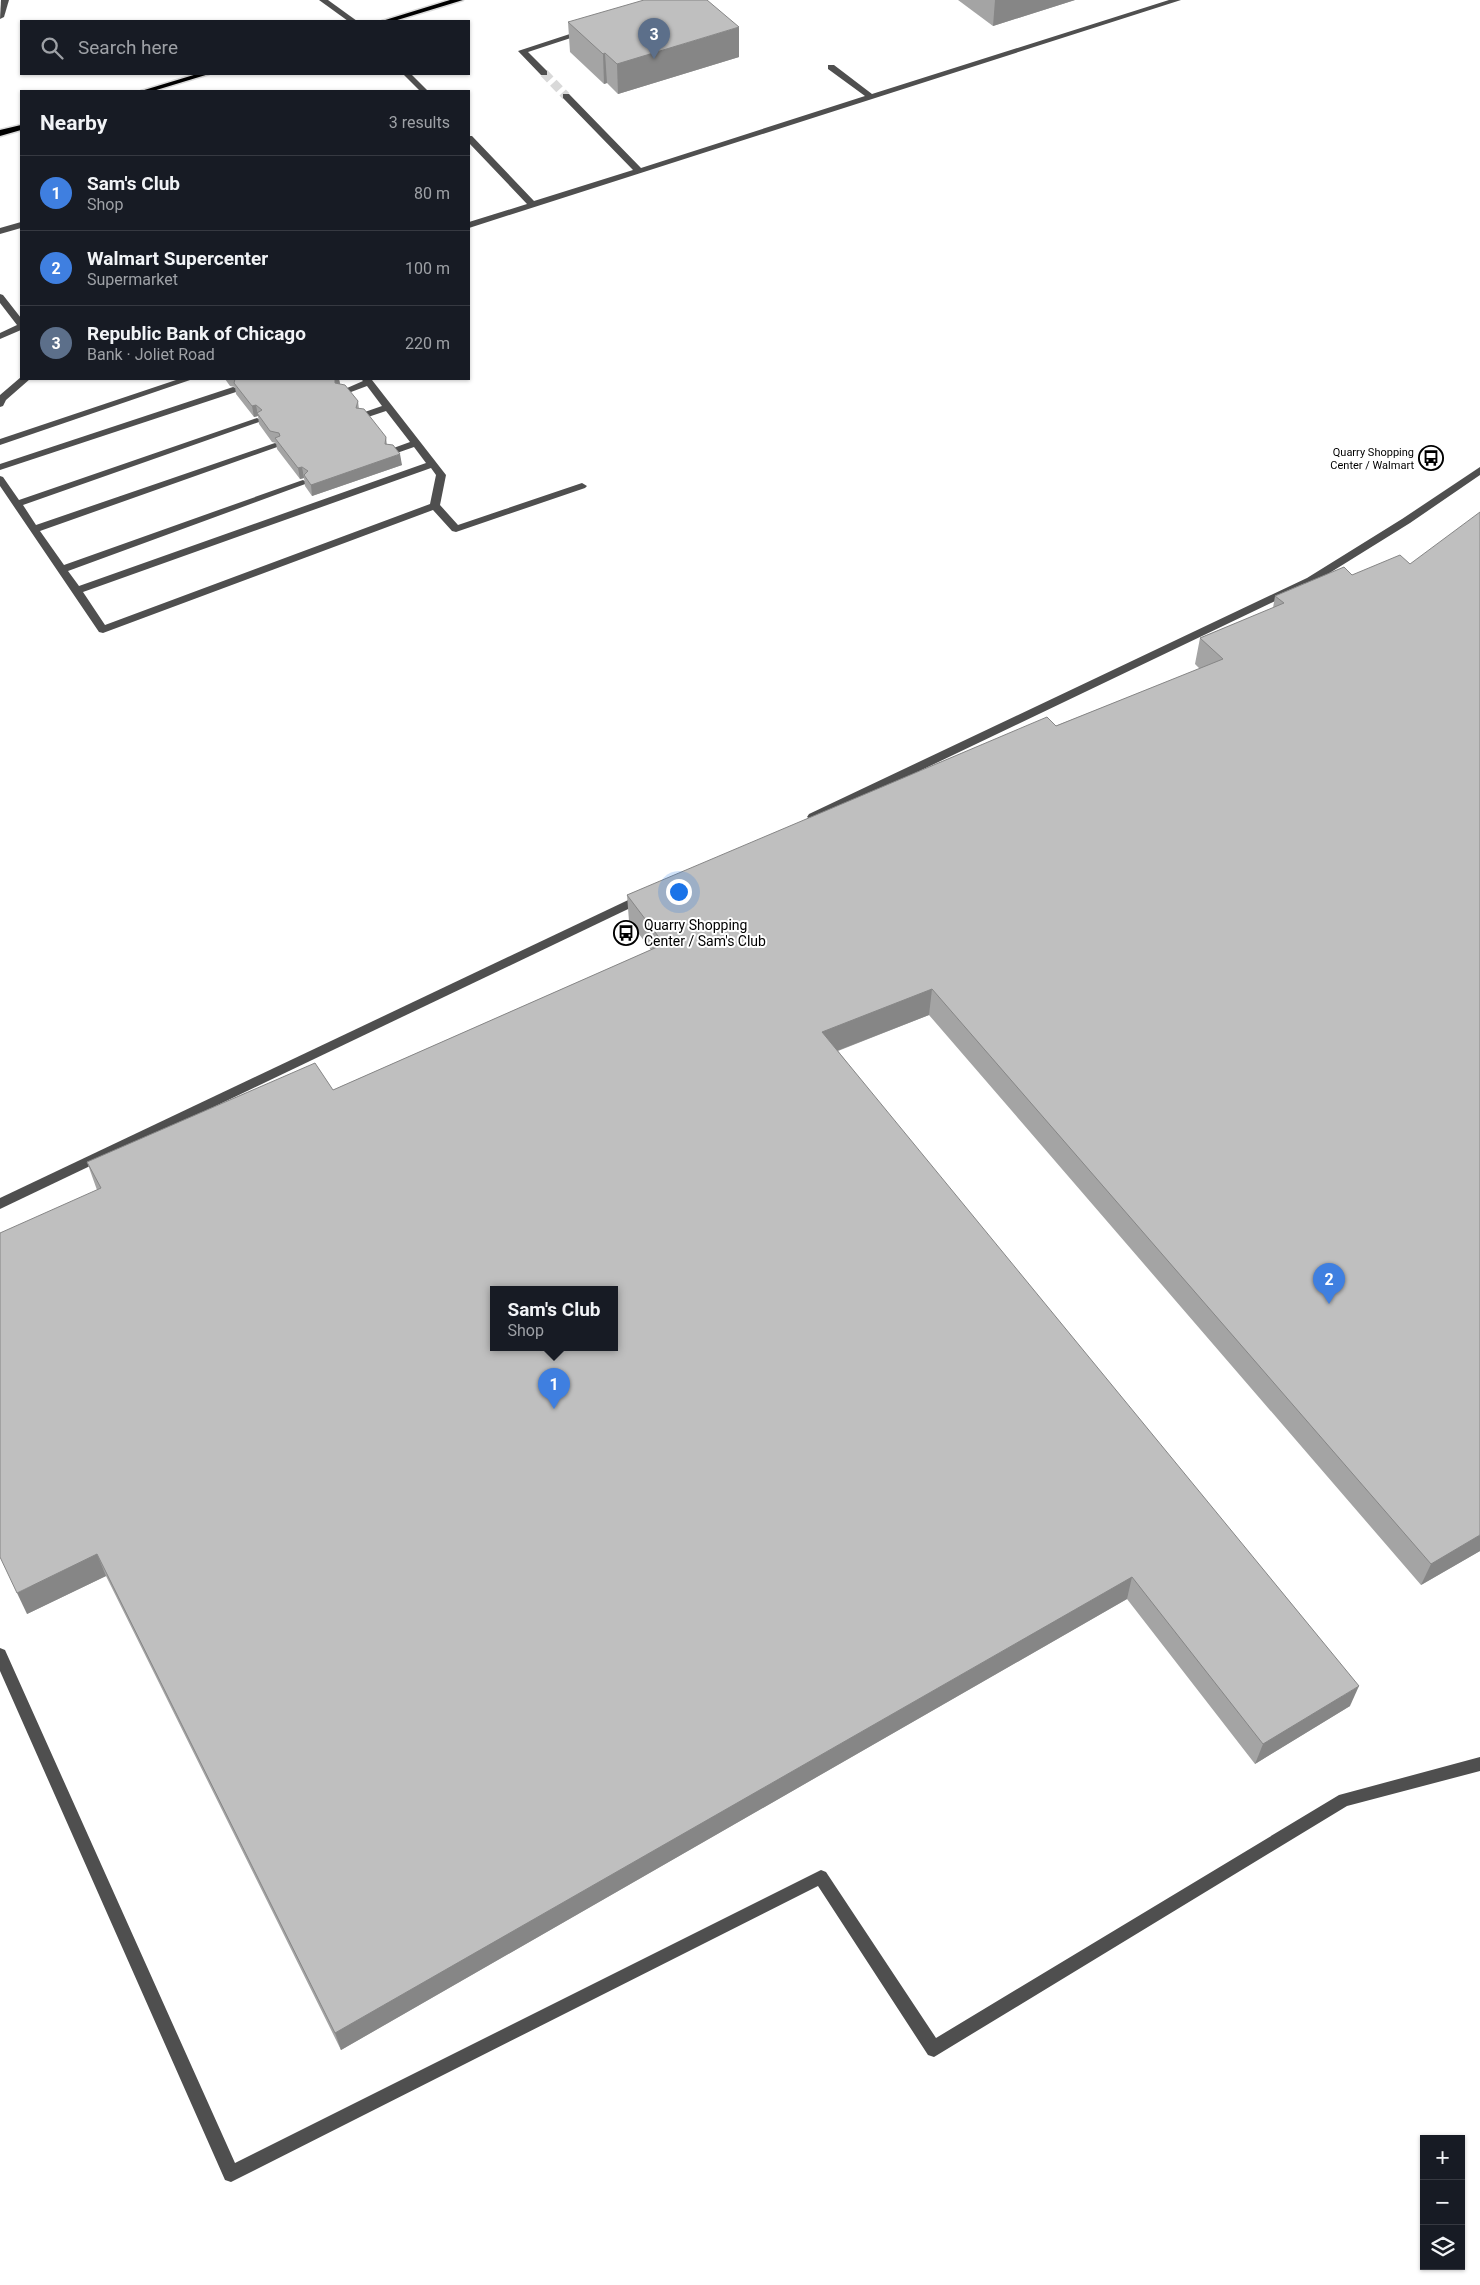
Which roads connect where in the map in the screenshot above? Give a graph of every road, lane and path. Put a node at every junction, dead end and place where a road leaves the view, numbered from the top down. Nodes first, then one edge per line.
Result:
1 (5, 0) edge
2 (324, 0) edge
3 (459, 0) edge
4 (1177, 0) edge
5 (0, 17) edge
6 (352, 20) edge
7 (389, 20) edge
8 (597, 28) edge
9 (831, 67) dead end
10 (544, 73) tunnel mouth
11 (201, 75) edge
12 (408, 75) edge
13 (149, 90) edge
14 (423, 90) edge
15 (566, 96) tunnel mouth
16 (871, 97) junction
17 (20, 127) edge
18 (0, 133) edge
19 (470, 139) edge
20 (638, 170) junction
21 (532, 204) junction
22 (20, 225) edge
23 (470, 225) edge
24 (0, 231) edge
25 (0, 297) edge
26 (20, 325) edge
27 (20, 326) edge
28 (0, 336) edge
29 (24, 380) edge
30 (367, 381) edge
31 (170, 382) edge
32 (233, 390) edge
33 (343, 392) edge
34 (0, 404) edge
35 (388, 407) junction
36 (362, 416) edge
37 (257, 421) edge
38 (0, 442) edge
39 (417, 443) junction
40 (275, 446) edge
41 (391, 452) edge
42 (433, 464) junction
43 (0, 467) edge
44 (1480, 470) edge
45 (0, 479) edge
46 (303, 483) edge
47 (582, 486) dead end
48 (17, 504) junction
49 (435, 506) junction
50 (34, 529) junction
51 (62, 570) junction
52 (76, 592) junction
53 (801, 823) edge
54 (652, 893) edge
55 (0, 1204) edge
56 (0, 1655) edge
57 (1480, 1764) edge

1 - 5 street
2 - 6 street
3 - 7 main road
4 - 16 street
8 - 10 street
9 - 16 street
11 - 13 main road
12 - 14 street
15 - 20 street
16 - 20 street
17 - 18 main road
19 - 21 street
20 - 21 street
21 - 23 street
22 - 24 street
25 - 26 street
27 - 28 street
29 - 34 street
30 - 33 street
30 - 35 street
31 - 38 street
32 - 43 street
35 - 36 street
35 - 39 street
37 - 48 street
39 - 41 street
39 - 42 street
40 - 50 street
42 - 49 street
42 - 52 street
44 - 53 street
45 - 48 street
46 - 51 street
47 - 49 street
48 - 50 street
49 - 52 street
50 - 51 street
51 - 52 street
54 - 55 street
56 - 57 street

